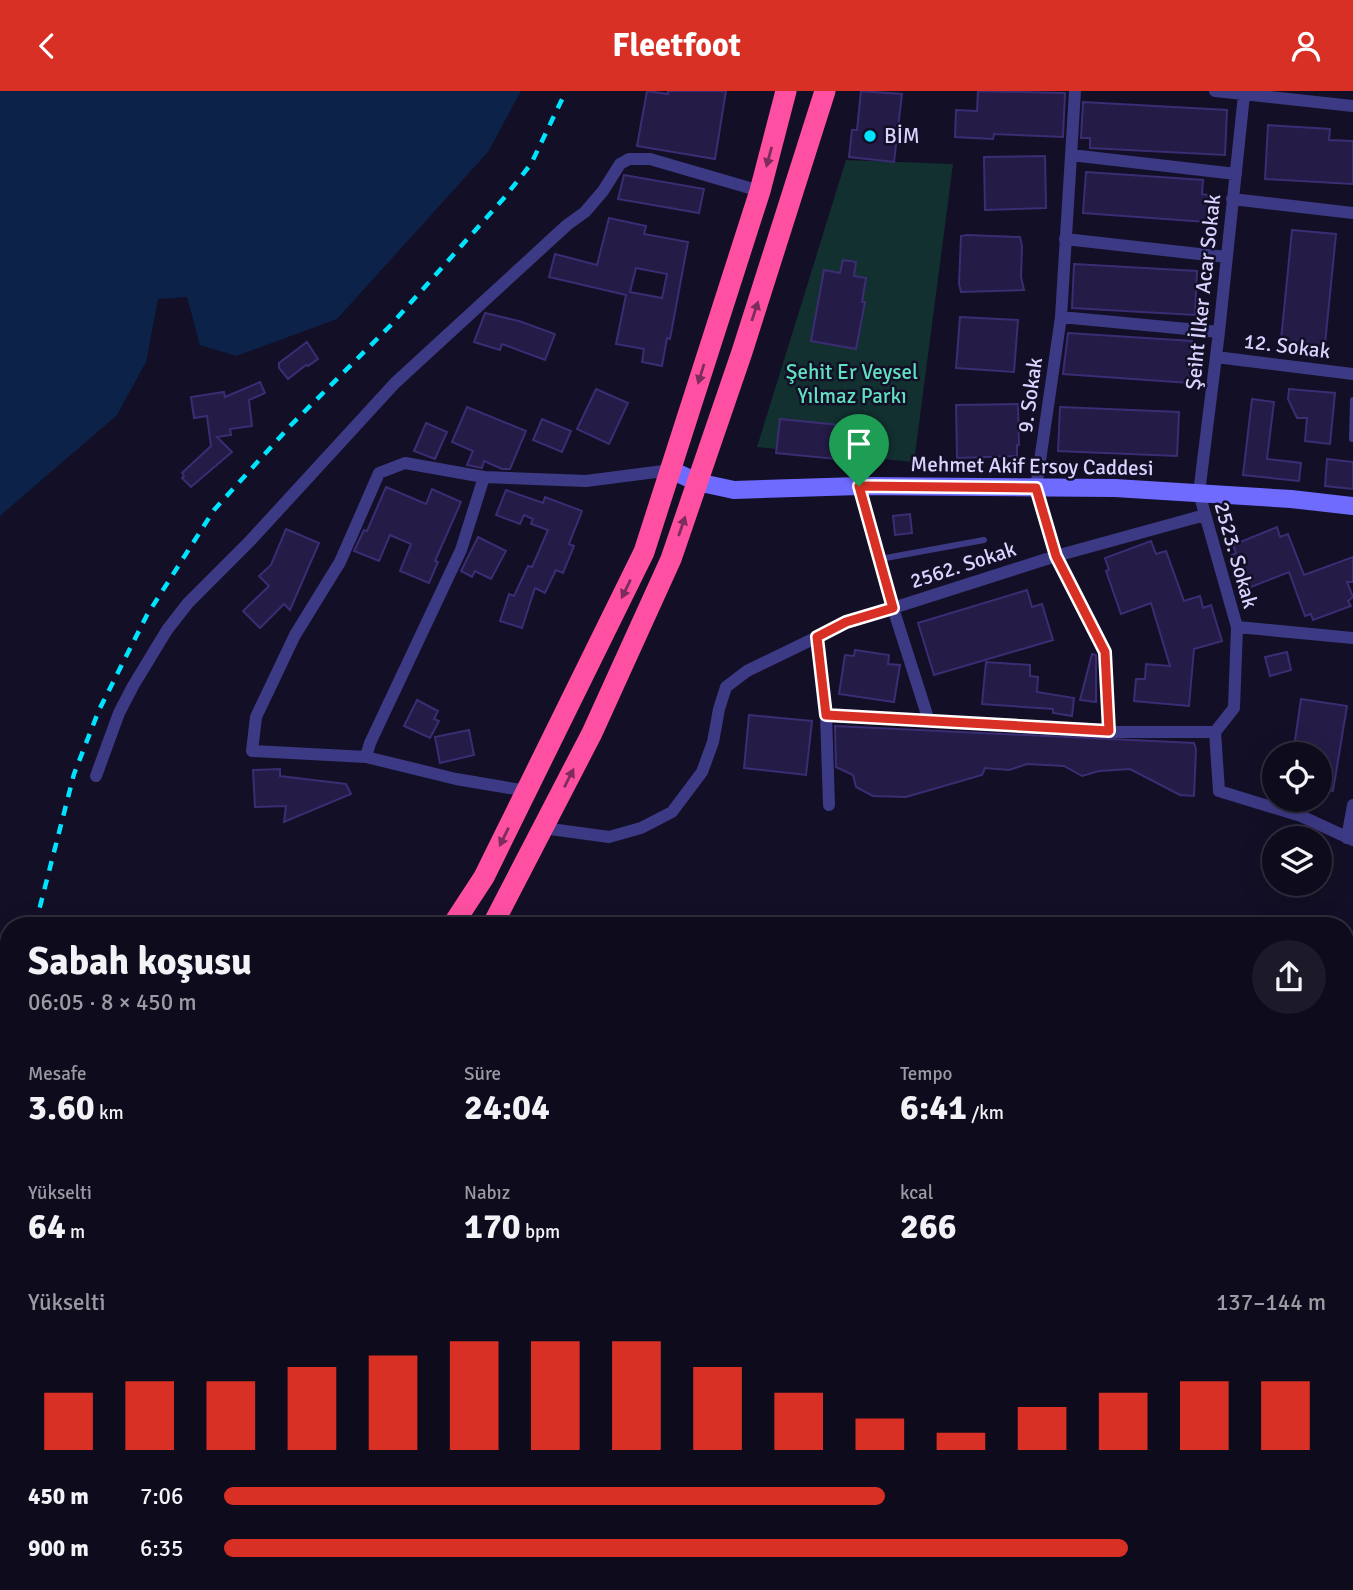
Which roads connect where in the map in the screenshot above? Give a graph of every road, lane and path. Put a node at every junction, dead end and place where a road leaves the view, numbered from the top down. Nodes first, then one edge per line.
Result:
1 (825, 91) edge
2 (1075, 91) edge
3 (1215, 91) edge
4 (1271, 94) edge
5 (1244, 95) junction
6 (782, 97) edge
7 (1353, 106) edge
8 (1071, 155) junction
9 (1236, 174) junction
10 (760, 191) junction
11 (1232, 199) junction
12 (1353, 213) edge
13 (1065, 239) junction
14 (1226, 257) junction
15 (1061, 317) junction
16 (1219, 332) junction
17 (1216, 357) junction
18 (1353, 374) edge
19 (1353, 400) edge
20 (1352, 439) edge
21 (671, 470) junction
22 (484, 477) junction
23 (697, 482) junction
24 (859, 486) junction
25 (1036, 488) junction
26 (1199, 493) junction
27 (1353, 506) edge
28 (1205, 515) junction
29 (984, 540) dead end
30 (1056, 556) junction
31 (880, 559) junction
32 (893, 608) junction
33 (1237, 627) junction
34 (817, 637) junction
35 (1353, 638) edge
36 (826, 715) junction
37 (929, 721) junction
38 (1109, 731) junction
39 (1215, 732) junction
40 (366, 757) junction
41 (96, 776) dead end
42 (527, 791) junction
43 (829, 805) dead end
44 (1353, 805) edge
45 (543, 828) junction
46 (1350, 839) edge
47 (459, 917) edge
48 (497, 917) edge

23 -> 1 highway
2 - 8 street, 9. Sokak
3 - 5 street
4 - 5 street
4 - 7 street
5 - 9 street, Şeiht İlker Acar Sokak
6 -> 10 highway
8 - 9 street
8 - 13 street, 9. Sokak
9 - 11 street, Şeiht İlker Acar Sokak
10 -> 21 highway
10 - 41 street
11 - 12 street
11 - 14 street, Şeiht İlker Acar Sokak
13 - 14 street
13 - 15 street, 9. Sokak
14 - 16 street, Şeiht İlker Acar Sokak
15 - 16 street
15 - 25 street, 9. Sokak
16 - 17 street, Şeiht İlker Acar Sokak
17 - 18 street, 12. Sokak
17 - 26 street, Şeiht İlker Acar Sokak
19 - 20 lane
21 - 22 street
21 - 23 street, Mehmet Akif Ersoy Caddesi
21 -> 42 highway
22 - 40 street
22 - 40 street
23 - 24 street, Mehmet Akif Ersoy Caddesi
45 -> 23 highway
24 - 25 street, Mehmet Akif Ersoy Caddesi
24 - 31 street
25 - 26 street, Mehmet Akif Ersoy Caddesi
25 - 30 street, 9. Sokak
26 - 27 street, Mehmet Akif Ersoy Caddesi
26 - 28 street, 2523. Sokak
28 - 30 street, 2562. Sokak
28 - 33 street, 2523. Sokak
29 - 31 lane
30 - 32 street, 2562. Sokak
30 - 38 street, 9. Sokak
31 - 32 street
32 - 34 street, 2562. Sokak
32 - 37 street
33 - 35 street, 2523. Sokak
33 - 39 street, 2523. Sokak
34 - 36 street
34 - 45 street, 2562. Sokak
36 - 37 street
36 - 43 street
37 - 38 street
38 - 39 street
39 - 46 street
40 - 42 street
42 -> 47 highway
44 - 46 street
45 - 48 highway

